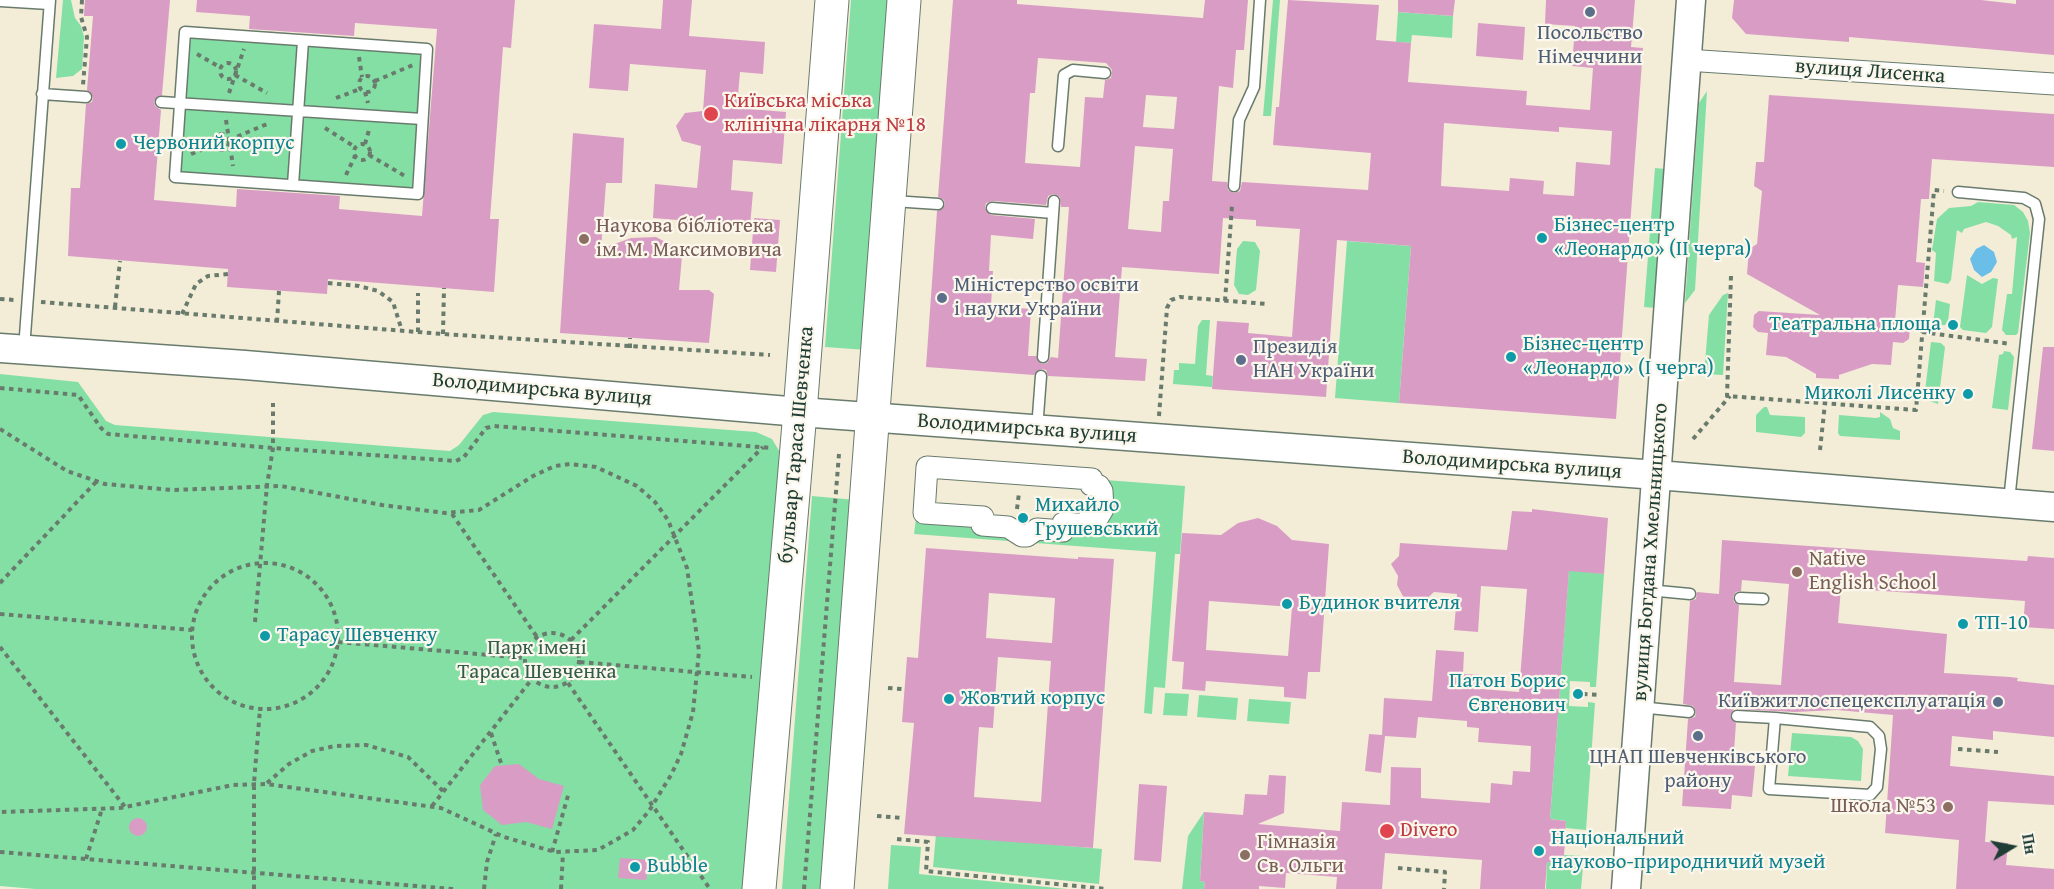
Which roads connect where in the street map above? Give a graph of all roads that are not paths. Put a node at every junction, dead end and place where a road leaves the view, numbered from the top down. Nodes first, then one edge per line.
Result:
1 (832, 0) edge
2 (904, 0) edge
3 (1260, 0) edge
4 (1691, 0) edge
5 (0, 1) edge
6 (50, 2) edge
7 (303, 41) junction
8 (1686, 60) junction
9 (1105, 73) dead end
10 (2054, 84) edge
11 (42, 94) junction
12 (84, 97) road end
13 (161, 102) dead end
14 (180, 104) junction
15 (298, 111) junction
16 (422, 119) junction
17 (1058, 146) dead end
18 (293, 185) junction
19 (1234, 186) dead end
20 (1958, 192) road end
21 (890, 201) junction
22 (1054, 201) dead end
23 (938, 204) dead end
24 (992, 208) dead end
25 (1053, 213) junction
26 (12, 349) edge
27 (1043, 357) dead end
28 (1041, 376) dead end
29 (800, 412) junction
30 (874, 417) junction
31 (1036, 429) junction
32 (1657, 475) junction
33 (1092, 479) joint
34 (2009, 503) junction
35 (2054, 507) edge
36 (1648, 590) junction
37 (1690, 594) dead end
38 (1740, 598) dead end
39 (1763, 599) dead end
40 (1639, 707) junction
41 (1689, 712) dead end
42 (1737, 716) dead end
43 (1775, 718) junction
44 (759, 889) edge
45 (837, 889) edge
46 (1626, 889) edge

1 - 29 main road, бульвар Тараса Шевченка
2 - 21 main road
3 - 19 lane
4 - 8 main road, вулиця Богдана Хмельницького
5 - 6 lane
6 - 11 lane
7 - 14 lane
7 - 15 lane
7 - 16 lane
8 - 10 street, вулиця Лисенка
8 - 32 main road, вулиця Богдана Хмельницького
9 - 17 lane
11 - 12 lane
11 - 26 lane
13 - 14 lane
14 - 15 lane
14 - 18 lane
15 - 16 lane
15 - 18 lane
16 - 18 lane
20 - 34 lane
21 - 23 lane
21 - 30 main road
22 - 25 lane
24 - 25 lane
25 - 27 lane
26 - 29 main road, Володимирська вулиця
28 - 31 lane
29 - 30 main road, Володимирська вулиця
29 - 44 main road, бульвар Тараса Шевченка
30 - 31 main road, Володимирська вулиця
30 - 45 main road
31 - 32 main road, Володимирська вулиця
32 - 34 main road, Володимирська вулиця
32 - 36 main road, вулиця Богдана Хмельницького
33 - 33 street
34 - 35 main road, Володимирська вулиця
36 - 37 lane
36 - 40 main road, вулиця Богдана Хмельницького
38 - 39 lane
40 - 41 lane
40 - 46 main road, вулиця Богдана Хмельницького
42 - 43 lane
43 - 43 lane

